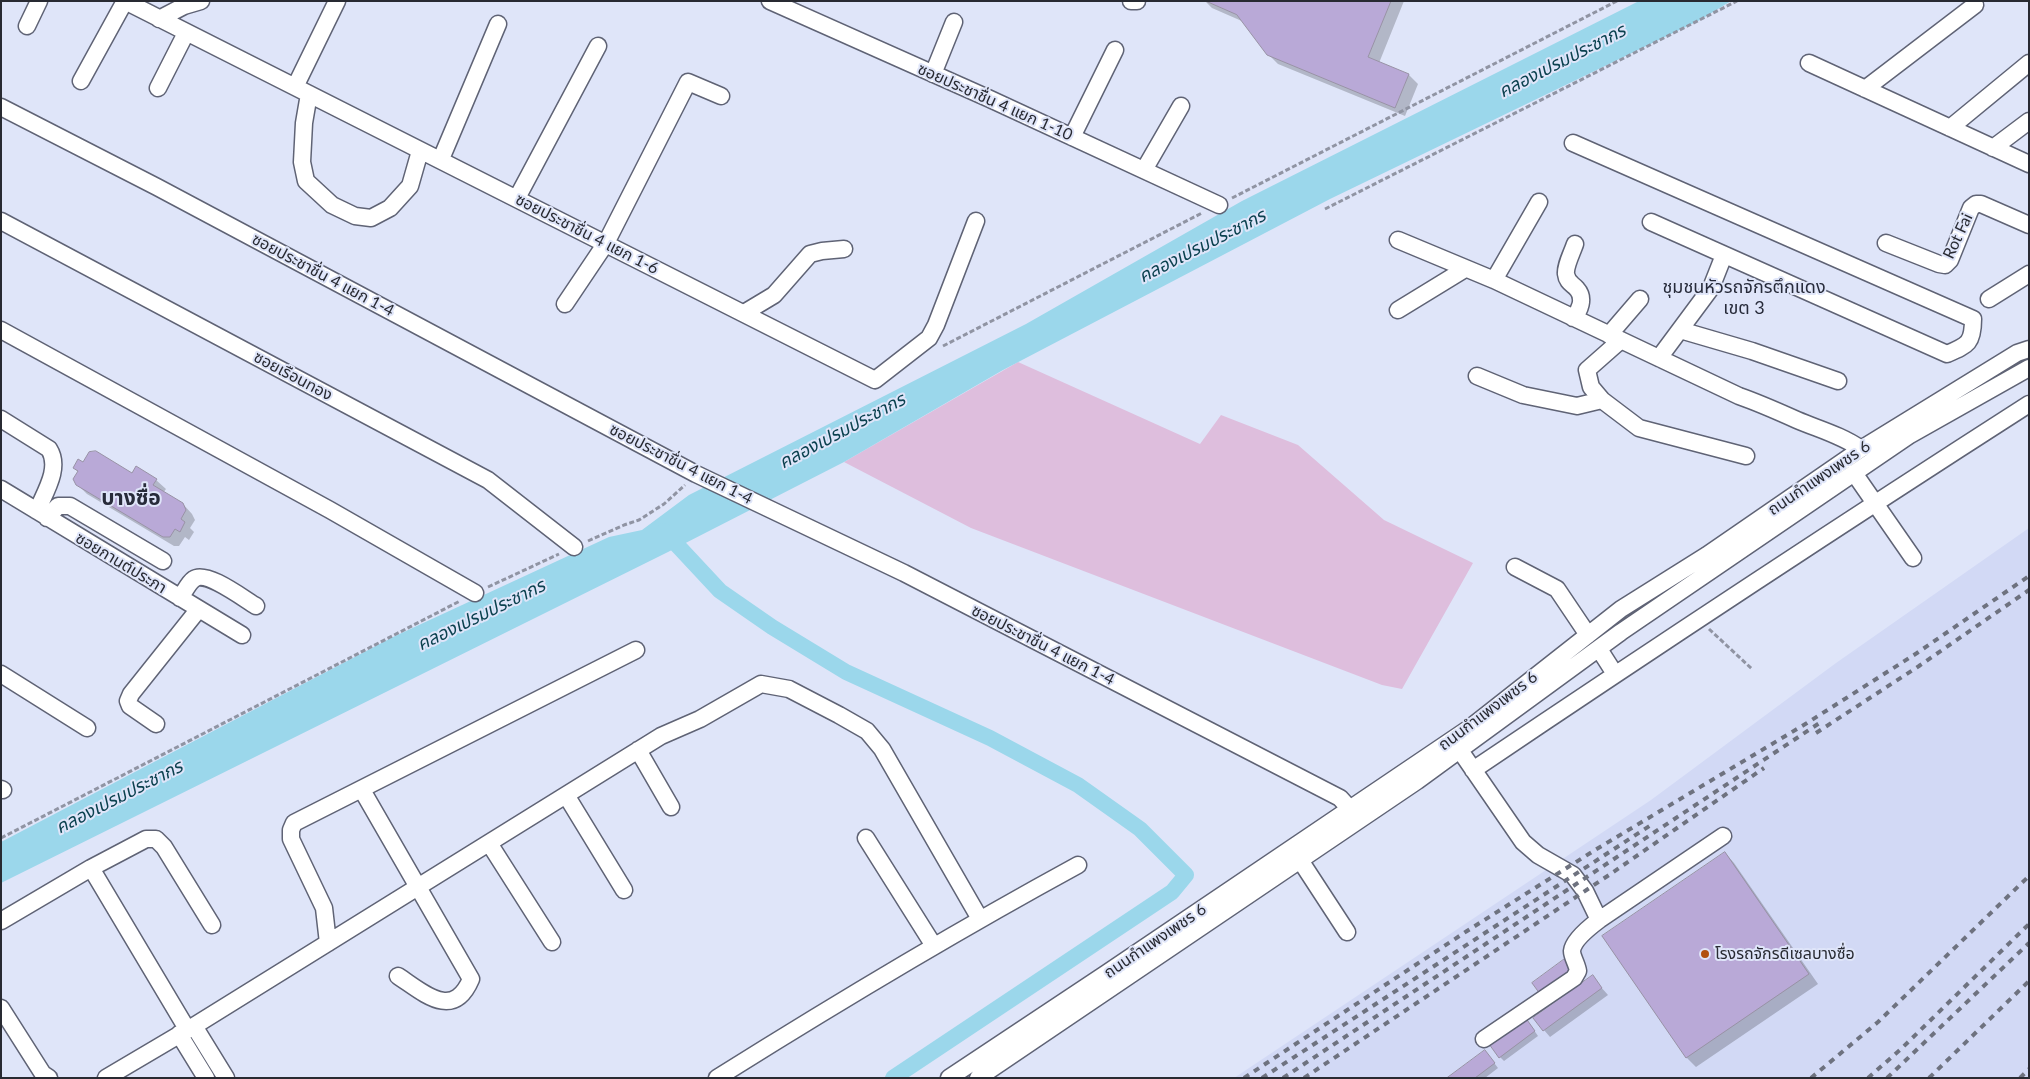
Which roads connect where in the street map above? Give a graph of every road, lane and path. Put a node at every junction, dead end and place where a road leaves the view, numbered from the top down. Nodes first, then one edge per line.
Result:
1 (38, 1) edge
2 (125, 1) edge
3 (201, 1) edge
4 (337, 1) edge
5 (770, 1) edge
6 (1131, 1) edge
7 (1137, 1) edge
8 (1616, 1) edge
9 (1737, 1) edge
10 (1976, 5) dead end
11 (159, 19) junction
12 (954, 22) dead end
13 (498, 24) dead end
14 (27, 26) dead end
15 (186, 33) junction
16 (598, 46) dead end
17 (1115, 50) dead end
18 (1809, 63) dead end
19 (2029, 63) edge
20 (934, 74) junction
21 (81, 81) dead end
22 (158, 88) dead end
23 (1864, 89) junction
24 (302, 91) junction
25 (721, 96) dead end
26 (1181, 106) dead end
27 (1, 107) edge
28 (2029, 120) edge
29 (1950, 128) junction
30 (1072, 137) junction
31 (1573, 143) dead end
32 (1993, 148) junction
33 (420, 152) junction
34 (441, 159) junction
35 (2029, 164) edge
36 (1144, 170) junction
37 (517, 198) junction
38 (1539, 202) dead end
39 (1219, 205) junction
40 (1325, 209) dead end
41 (1, 221) edge
42 (976, 221) dead end
43 (1651, 222) dead end
44 (2029, 225) edge
45 (1398, 240) dead end
46 (606, 243) junction
47 (1886, 243) dead end
48 (1575, 244) dead end
49 (844, 249) dead end
50 (1724, 255) junction
51 (1465, 269) junction
52 (2029, 274) edge
53 (1494, 280) junction
54 (1640, 299) dead end
55 (1989, 299) dead end
56 (564, 304) dead end
57 (1398, 310) dead end
58 (744, 313) junction
59 (1573, 318) junction
60 (1, 330) edge
61 (1680, 330) junction
62 (1615, 337) junction
63 (937, 348) dead end
64 (2029, 348) edge
65 (1659, 358) junction
66 (2029, 368) edge
67 (1477, 376) dead end
68 (1838, 380) dead end
69 (1602, 400) junction
70 (2029, 404) edge
71 (1, 419) edge
72 (1861, 449) junction
73 (1746, 456) dead end
74 (1854, 473) junction
75 (696, 474) junction
76 (1, 489) edge
77 (1875, 502) junction
78 (42, 514) junction
79 (574, 547) junction
80 (1913, 558) dead end
81 (162, 560) dead end
82 (1515, 567) dead end
83 (475, 593) junction
84 (180, 598) junction
85 (256, 606) dead end
86 (198, 610) junction
87 (1698, 619) junction
88 (242, 635) dead end
89 (1588, 635) junction
90 (1599, 649) junction
91 (636, 650) dead end
92 (1752, 669) dead end
93 (1, 674) edge
94 (1615, 674) junction
95 (156, 724) dead end
96 (87, 728) dead end
97 (1459, 749) junction
98 (638, 750) junction
99 (1473, 770) junction
100 (362, 790) junction
101 (566, 795) junction
102 (671, 807) dead end
103 (1353, 815) junction
104 (1723, 836) dead end
105 (1, 838) edge
106 (866, 838) dead end
107 (489, 842) junction
108 (1300, 860) junction
109 (1078, 865) dead end
110 (91, 868) junction
111 (417, 887) junction
112 (624, 890) dead end
113 (980, 919) junction
114 (1599, 920) junction
115 (1, 921) edge
116 (212, 925) dead end
117 (1347, 932) dead end
118 (328, 942) junction
119 (552, 942) dead end
120 (934, 946) junction
121 (398, 976) dead end
122 (1, 1008) edge
123 (186, 1030) junction
124 (1484, 1039) dead end
125 (50, 1078) edge
126 (106, 1078) edge
127 (206, 1078) edge
128 (226, 1078) edge
129 (717, 1078) edge
130 (949, 1078) edge
131 (978, 1078) edge

1 - 14 street
2 - 11 street, ซอยประชาชื่น 4 แยก 1-6
2 - 21 street
3 - 11 street
4 - 24 street
5 - 20 street, ซอยประชาชื่น 4 แยก 1-10
6 - 7 street
8 - 39 path
9 - 40 path
10 - 23 street
11 - 15 street, ซอยประชาชื่น 4 แยก 1-6
12 - 20 street
13 - 34 street
15 - 22 street
15 - 24 street, ซอยประชาชื่น 4 แยก 1-6
16 - 37 street
17 - 30 street
18 - 23 street
19 - 29 street
20 - 30 street, ซอยประชาชื่น 4 แยก 1-10
23 - 29 street
24 - 33 street, ซอยประชาชื่น 4 แยก 1-6
24 - 33 street
25 - 46 street
26 - 36 street
27 - 75 street, ซอยประชาชื่น 4 แยก 1-4
28 - 32 street
29 - 32 street
30 - 36 street, ซอยประชาชื่น 4 แยก 1-10
31 - 50 street
32 - 35 street
33 - 34 street, ซอยประชาชื่น 4 แยก 1-6
34 - 37 street, ซอยประชาชื่น 4 แยก 1-6
36 - 39 street, ซอยประชาชื่น 4 แยก 1-10
37 - 46 street, ซอยประชาชื่น 4 แยก 1-6
38 - 53 street
39 - 63 path
41 - 79 street, ซอยเรือนทอง
42 - 58 street, ซอยประชาชื่น 4 แยก 1-6
43 - 50 street
44 - 47 street, Rot Fai
45 - 51 street
46 - 56 street
46 - 58 street, ซอยประชาชื่น 4 แยก 1-6
48 - 59 street
49 - 58 street
50 - 61 street
51 - 53 street
51 - 57 street
52 - 55 street
53 - 59 street
54 - 62 street
59 - 62 street
60 - 83 street
61 - 65 street
61 - 68 street
62 - 65 street
62 - 69 street
64 - 72 street, ถนนกำแพงเพชร 6
65 - 72 street
66 - 74 street, ถนนกำแพงเพชร 6
67 - 69 street
69 - 73 street
70 - 77 street
71 - 78 street
72 - 89 street, ถนนกำแพงเพชร 6
74 - 77 street
74 - 90 street, ถนนกำแพงเพชร 6
75 - 79 path
75 - 103 street, ซอยประชาชื่น 4 แยก 1-4
76 - 78 street, ซอยกานต์ประภา
77 - 80 street
77 - 87 street
78 - 81 street
78 - 84 street, ซอยกานต์ประภา
79 - 83 path
82 - 89 street
83 - 105 path
84 - 85 street
84 - 86 street, ซอยกานต์ประภา
86 - 88 street, ซอยกานต์ประภา
86 - 95 street
87 - 92 path
87 - 94 street
89 - 103 street, ถนนกำแพงเพชร 6
90 - 94 street
90 - 97 street, ถนนกำแพงเพชร 6
91 - 100 street
93 - 96 street
94 - 99 street
97 - 99 street
97 - 103 street, ถนนกำแพงเพชร 6
98 - 101 street
98 - 102 street
98 - 113 street
99 - 114 street
100 - 111 street
100 - 118 street
101 - 107 street
101 - 112 street
103 - 108 street, ถนนกำแพงเพชร 6
103 - 130 street, ถนนกำแพงเพชร 6
104 - 114 street
106 - 120 street
107 - 111 street
107 - 119 street
108 - 117 street
108 - 131 street, ถนนกำแพงเพชร 6
109 - 113 street
110 - 115 street
110 - 116 street
110 - 123 street
111 - 118 street
111 - 121 street
113 - 120 street
114 - 124 street
118 - 123 street
120 - 129 street
122 - 125 street
123 - 126 street
123 - 127 street
123 - 128 street

